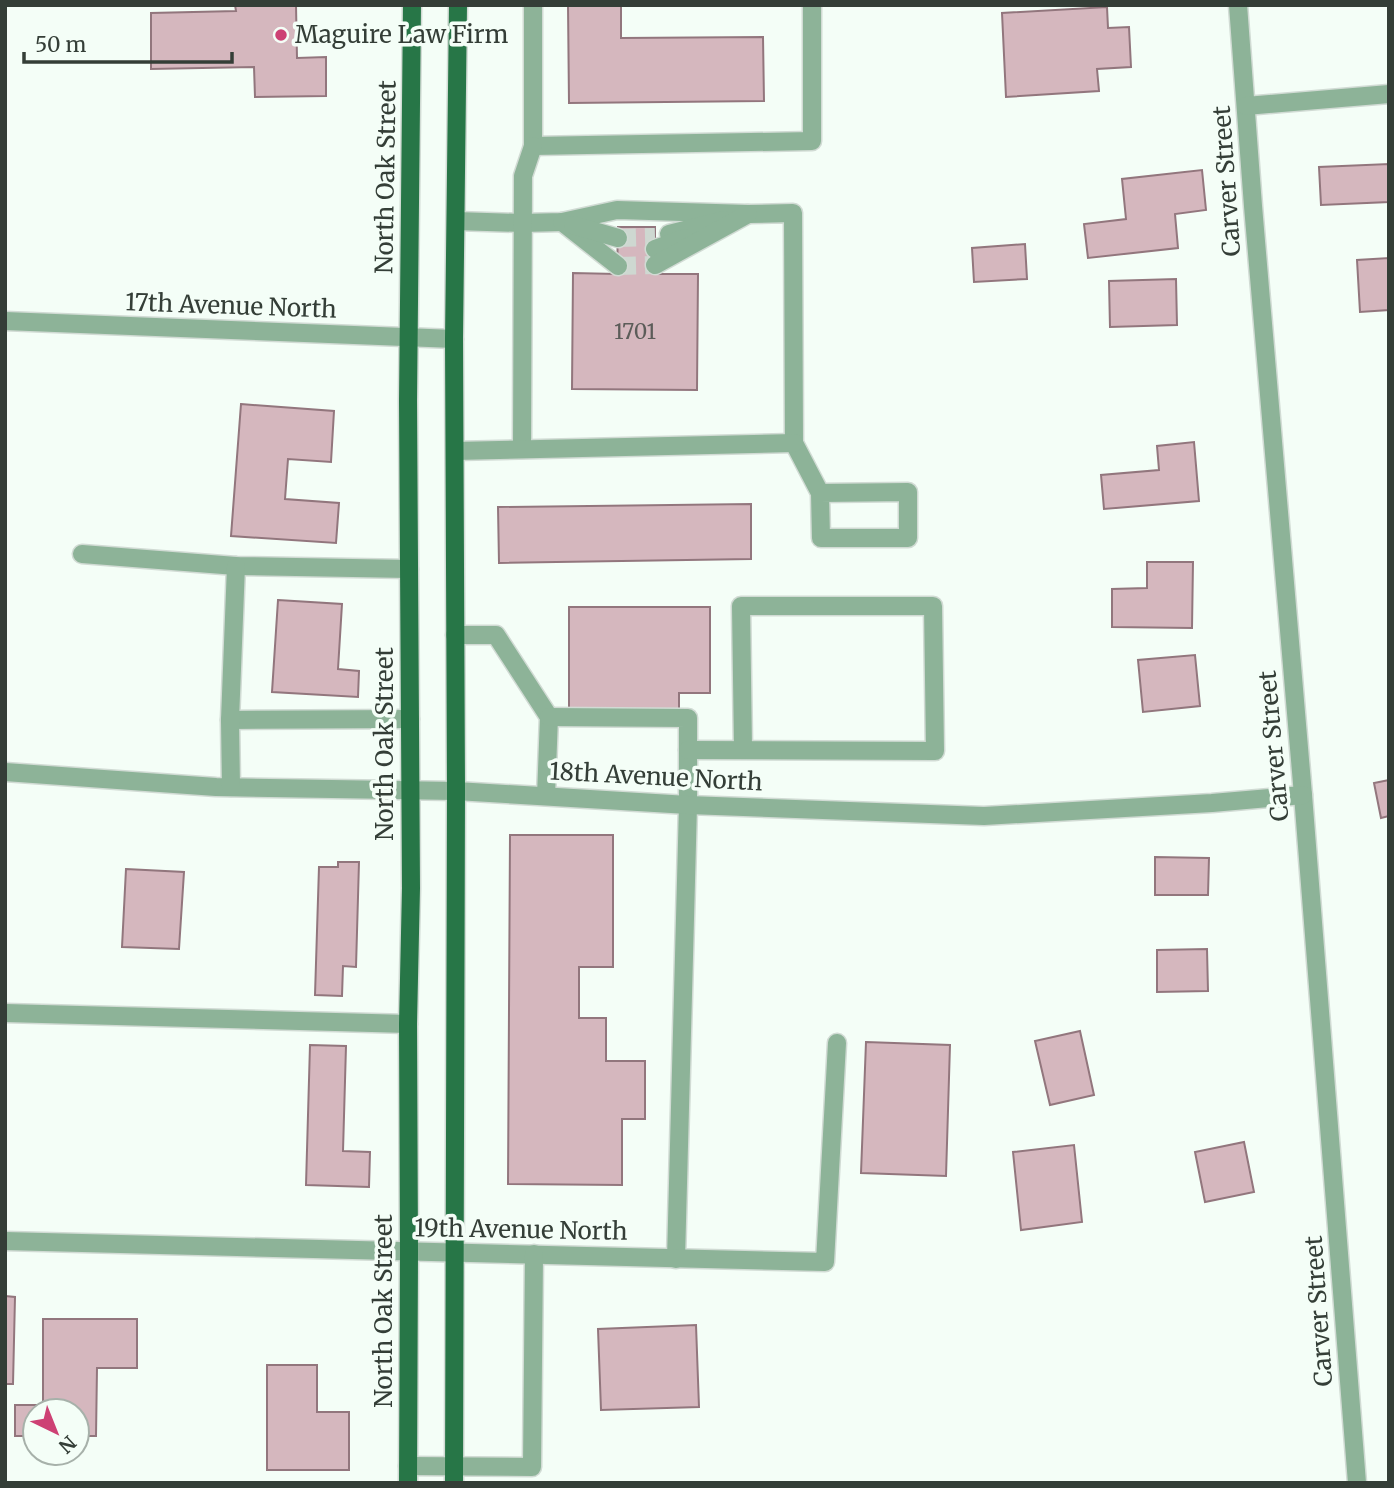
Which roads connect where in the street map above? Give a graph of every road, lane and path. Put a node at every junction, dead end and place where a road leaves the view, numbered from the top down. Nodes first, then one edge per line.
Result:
1 (412, 5) edge
2 (458, 5) edge
3 (533, 5) edge
4 (813, 5) edge
5 (1238, 5) edge
6 (1389, 94) edge
7 (1246, 106) junction
8 (533, 146) junction
9 (748, 214) junction
10 (456, 221) junction
11 (562, 222) junction
12 (522, 223) junction
13 (5, 321) edge
14 (409, 338) junction
15 (454, 340) junction
16 (794, 443) junction
17 (522, 449) junction
18 (455, 451) junction
19 (820, 493) junction
20 (82, 554) dead end
21 (236, 566) junction
22 (409, 569) junction
23 (455, 635) junction
24 (549, 717) junction
25 (410, 719) junction
26 (230, 720) junction
27 (743, 749) junction
28 (688, 750) junction
29 (5, 772) edge
30 (231, 787) junction
31 (410, 790) junction
32 (456, 791) junction
33 (1304, 795) junction
34 (546, 796) junction
35 (688, 805) junction
36 (5, 1013) edge
37 (408, 1024) junction
38 (837, 1043) dead end
39 (5, 1241) edge
40 (409, 1252) junction
41 (454, 1252) junction
42 (534, 1254) junction
43 (676, 1259) junction
44 (408, 1475) edge
45 (454, 1475) edge
46 (1357, 1483) edge

1 - 14 main road, North Oak Street
2 - 10 main road
3 - 8 street
4 - 8 street
5 - 7 street, Carver Street
6 - 7 street
7 - 33 street, Carver Street
8 - 12 street
9 - 9 street
9 - 11 street
9 - 16 street
10 - 12 street
10 - 15 main road
11 - 11 street
11 - 12 street
12 - 17 street
13 - 14 street, 17th Avenue North
14 - 15 street, 17th Avenue North
14 - 22 main road, North Oak Street
15 - 18 main road
16 - 17 street
16 - 19 street
17 - 18 street
18 - 23 main road
19 - 19 street
20 - 21 street
21 - 22 street
21 - 26 street
22 - 25 main road, North Oak Street
23 - 24 street
23 - 32 main road
24 - 28 street
24 - 34 street
25 - 26 street
25 - 31 main road, North Oak Street
26 - 30 street
27 - 27 street
27 - 28 street
28 - 35 street
29 - 30 street, 18th Avenue North
30 - 31 street, 18th Avenue North
31 - 32 street, 18th Avenue North
31 - 37 main road, North Oak Street
32 - 34 street, 18th Avenue North
32 - 41 main road
33 - 35 street, 18th Avenue North
33 - 46 street, Carver Street
34 - 35 street, 18th Avenue North
35 - 43 street
36 - 37 street
37 - 40 main road, North Oak Street
38 - 43 street, 19th Avenue North
39 - 40 street, 19th Avenue North
40 - 41 street, 19th Avenue North
40 - 44 main road, North Oak Street
41 - 42 street, 19th Avenue North
41 - 45 main road
42 - 43 street, 19th Avenue North
42 - 45 street
44 - 45 street

